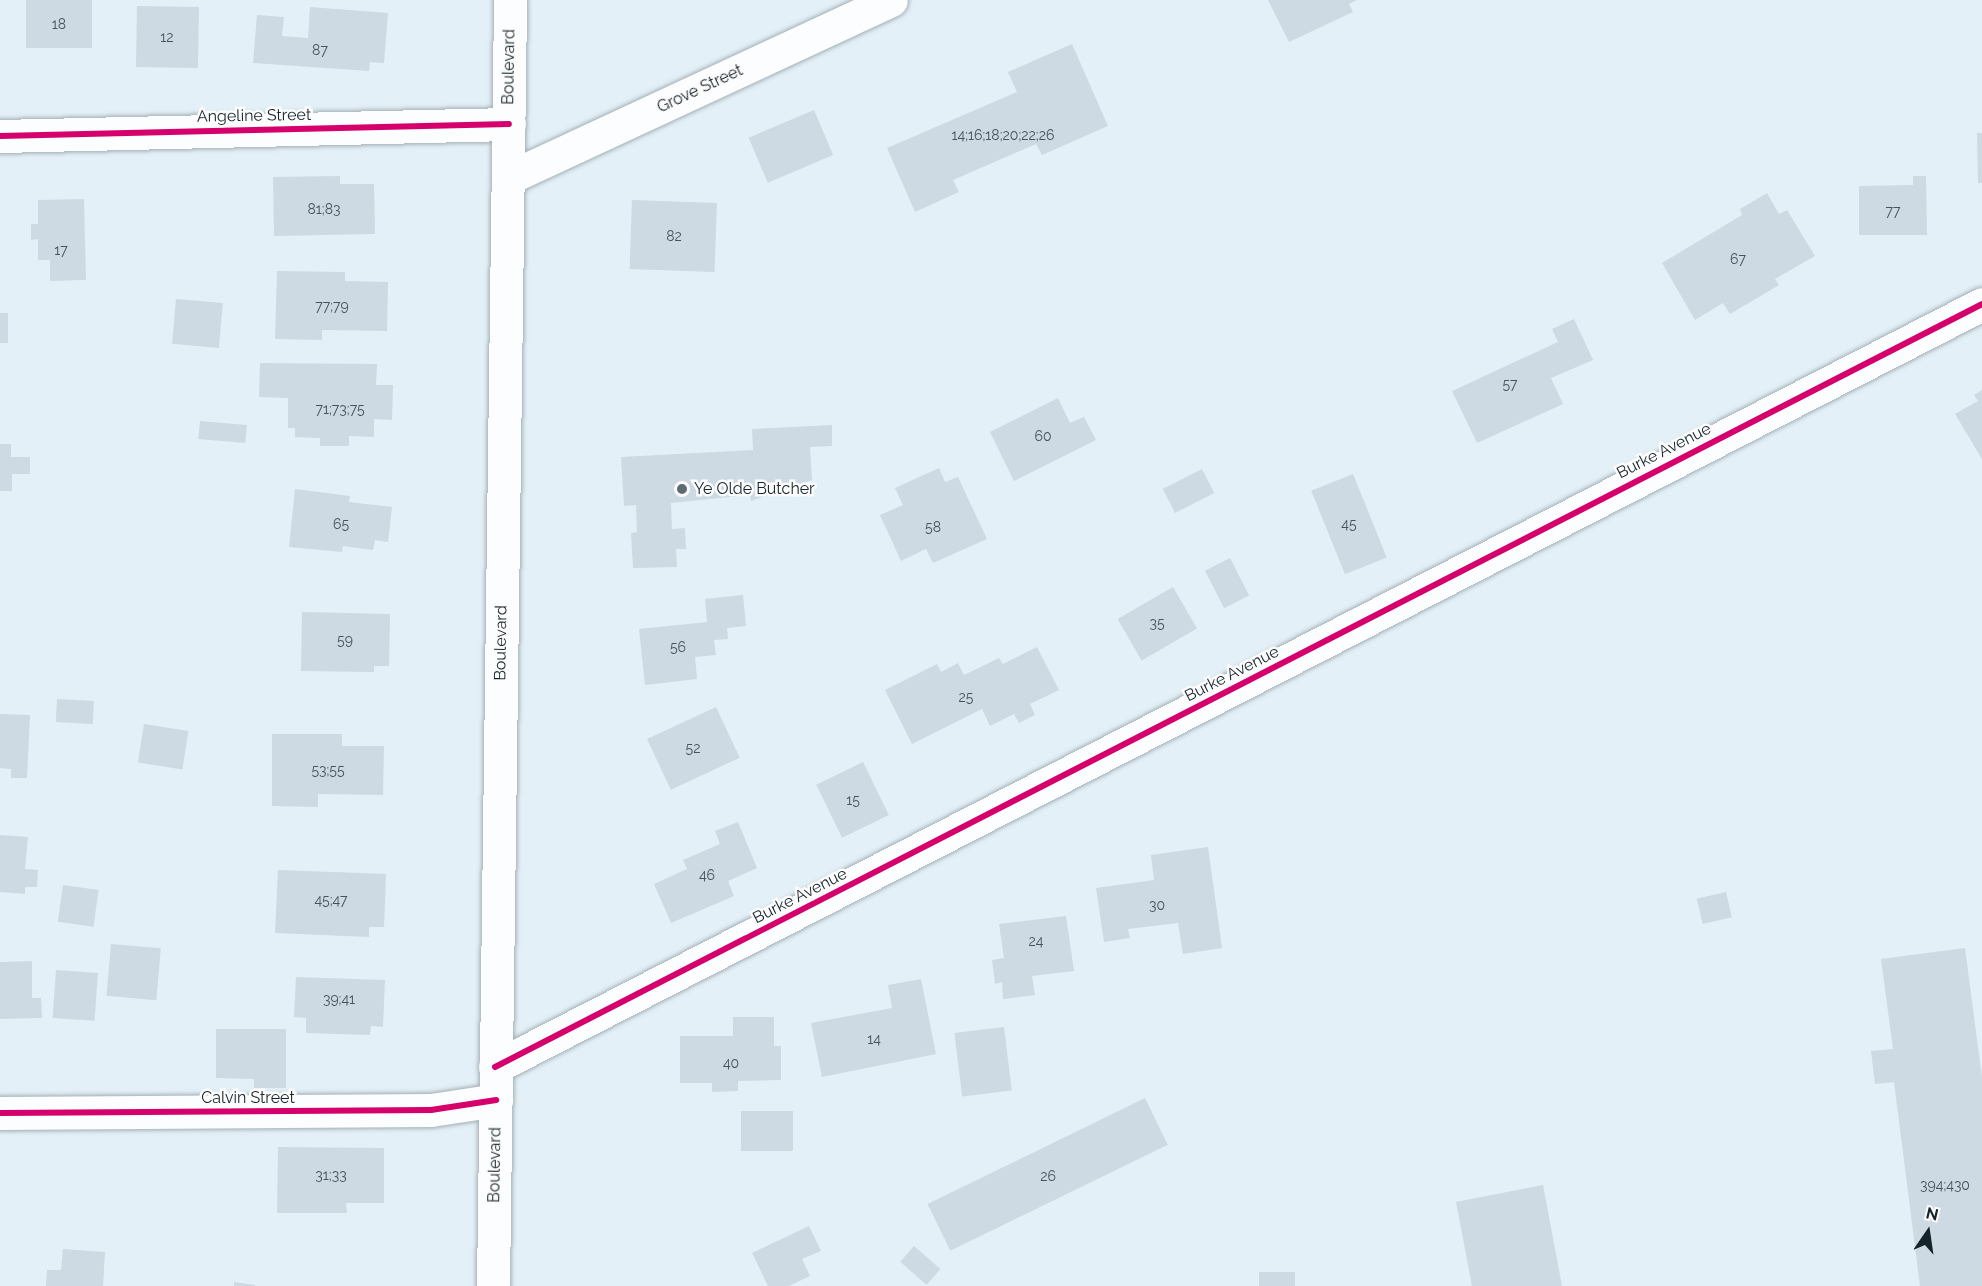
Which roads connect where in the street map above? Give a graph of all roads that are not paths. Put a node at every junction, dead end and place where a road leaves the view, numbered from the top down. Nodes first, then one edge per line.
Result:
1 (510, 0) edge
2 (891, 0) edge
3 (509, 124) junction
4 (0, 136) edge
5 (508, 178) junction
6 (1982, 304) edge
7 (495, 1067) junction
8 (496, 1100) junction
9 (0, 1113) edge
10 (493, 1286) edge

1 - 3 street, Boulevard
2 - 5 street, Grove Street
3 - 4 street, Angeline Street
3 - 5 street, Boulevard
5 - 7 street, Boulevard
6 - 7 street, Burke Avenue
7 - 8 street, Boulevard
8 - 9 street, Calvin Street
8 - 10 street, Boulevard

